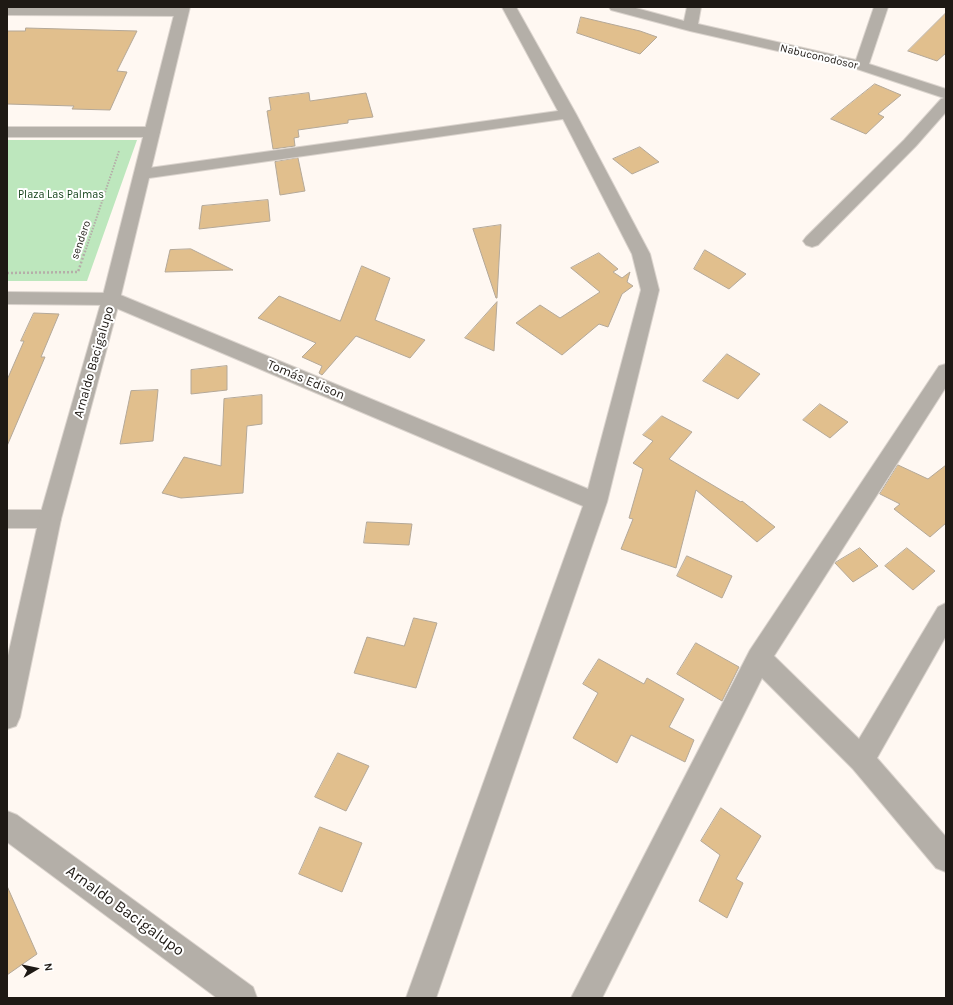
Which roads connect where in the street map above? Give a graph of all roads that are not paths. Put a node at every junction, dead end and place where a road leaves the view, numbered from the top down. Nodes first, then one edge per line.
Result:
1 (509, 7) edge
2 (616, 7) edge
3 (694, 7) edge
4 (881, 7) edge
5 (182, 10) edge
6 (7, 11) edge
7 (690, 27) junction
8 (861, 66) junction
9 (946, 94) edge
10 (946, 102) edge
11 (568, 114) junction
12 (7, 132) edge
13 (152, 132) junction
14 (142, 174) junction
15 (812, 241) dead end
16 (7, 298) edge
17 (111, 299) junction
18 (946, 371) edge
19 (596, 502) junction
20 (7, 519) edge
21 (50, 519) junction
22 (946, 614) edge
23 (759, 658) junction
24 (7, 718) edge
25 (862, 760) junction
26 (7, 825) edge
27 (946, 858) edge
28 (242, 998) edge
29 (422, 998) edge
30 (586, 998) edge

1 - 11 street
2 - 7 street, Nabuconodosor
3 - 7 street
4 - 8 street
5 - 6 street
5 - 13 street, Arnaldo Bacigalupo
7 - 8 street, Nabuconodosor
8 - 9 street, Nabuconodosor
10 - 15 street
11 - 14 street
11 - 19 street
12 - 13 street
13 - 14 street, Arnaldo Bacigalupo
14 - 17 street, Arnaldo Bacigalupo
16 - 17 street, Tomás Edison
17 - 19 street, Tomás Edison
17 - 21 street, Arnaldo Bacigalupo
18 - 23 street
19 - 29 street
20 - 21 street
21 - 24 street, Arnaldo Bacigalupo
22 - 25 street
23 - 25 street
23 - 30 street
25 - 27 street
26 - 28 street, Arnaldo Bacigalupo

